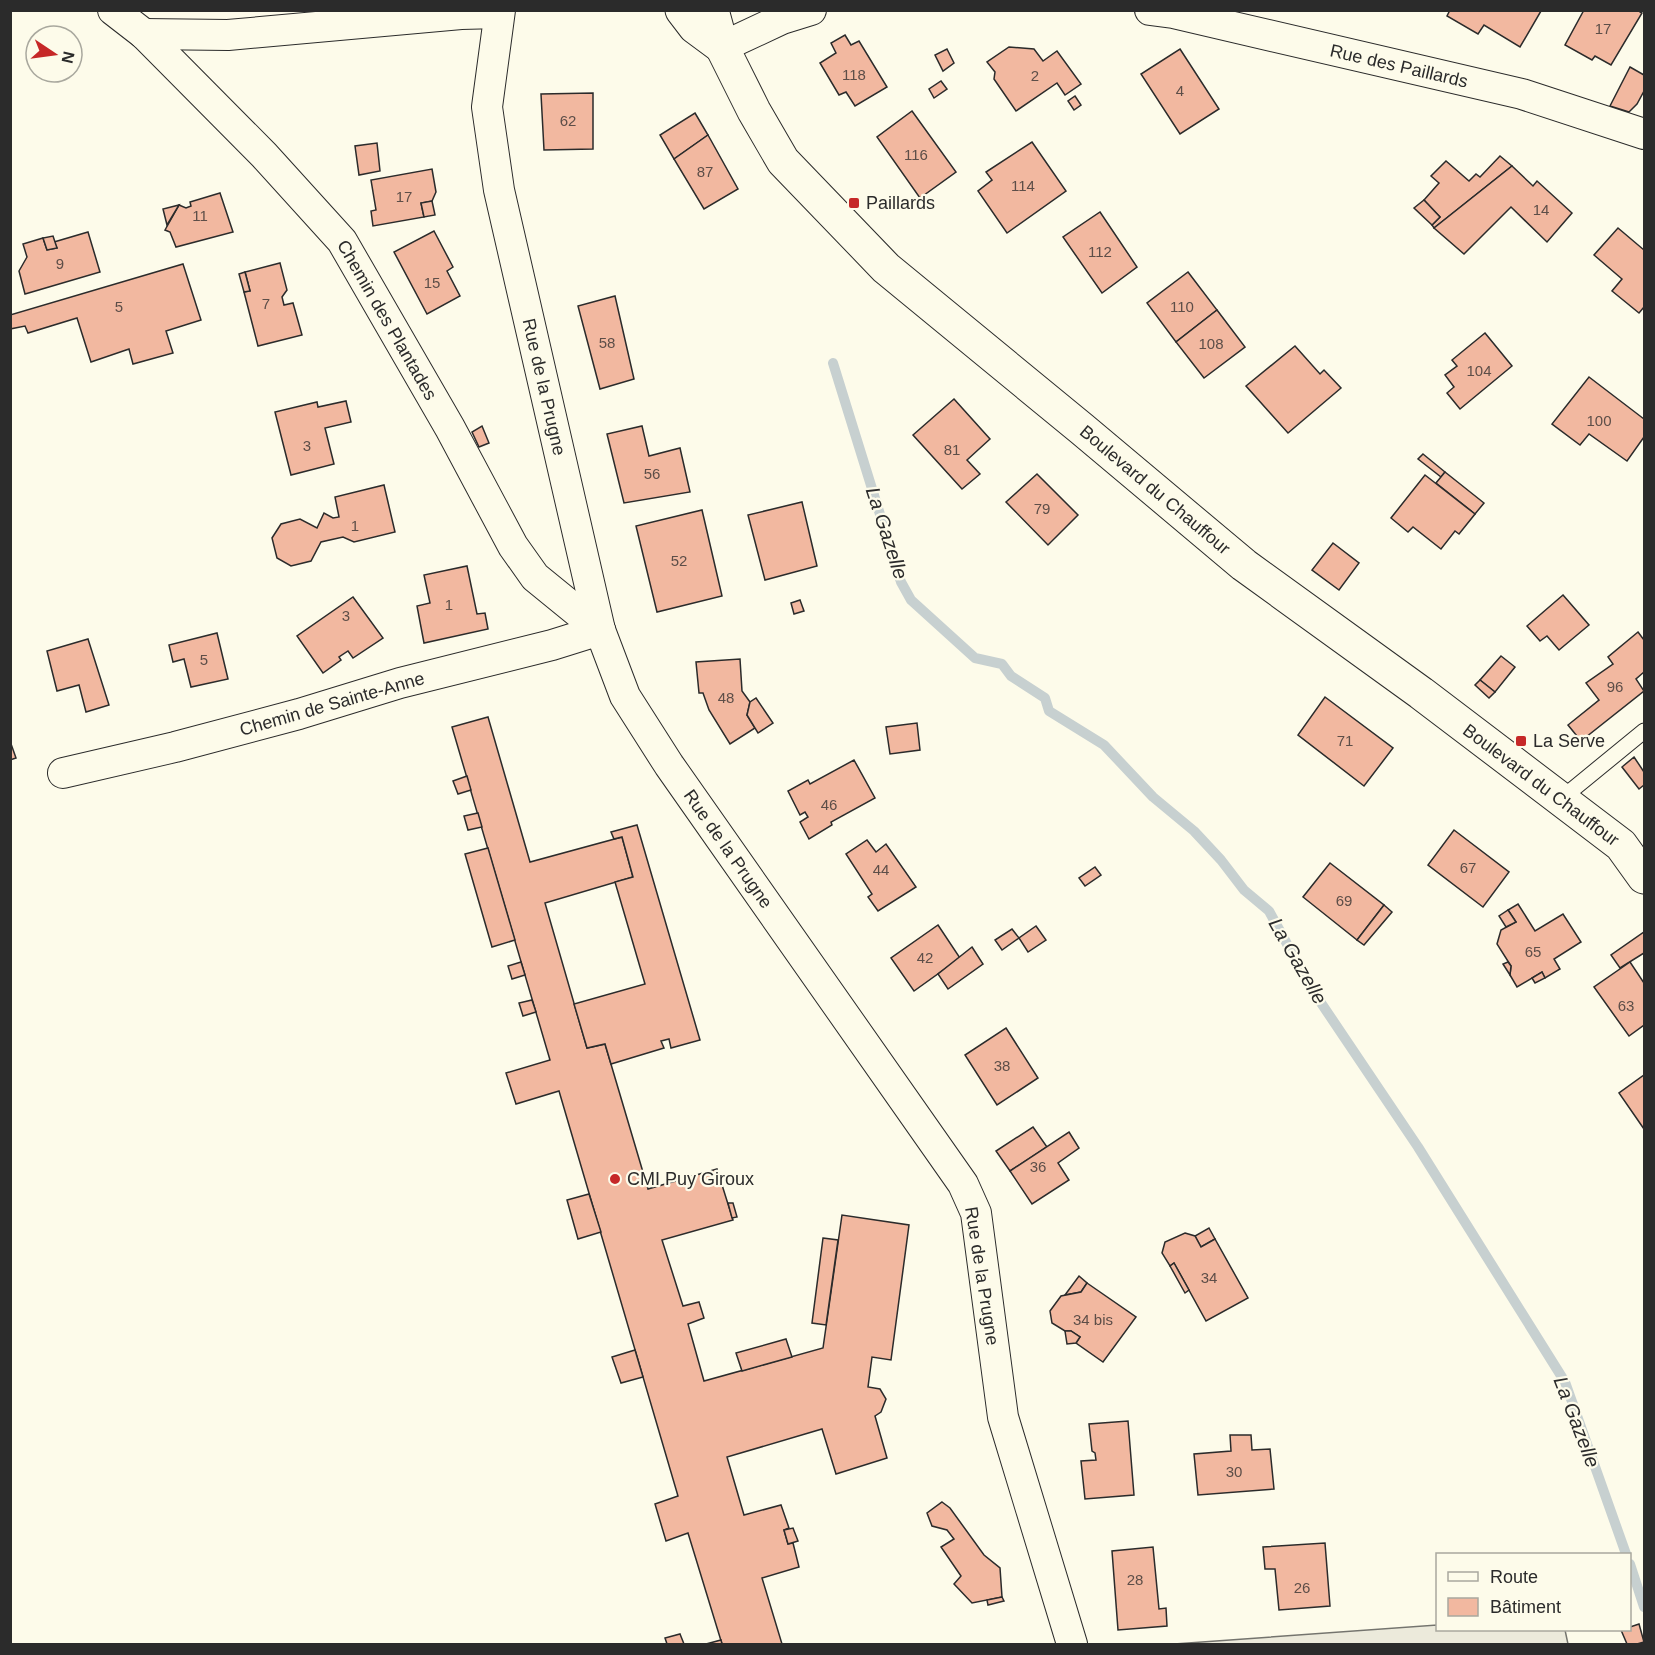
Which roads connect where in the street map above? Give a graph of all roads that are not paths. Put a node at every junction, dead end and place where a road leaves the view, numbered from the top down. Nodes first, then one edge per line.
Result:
1 (113, 10) edge
2 (682, 10) edge
3 (712, 10) edge
4 (812, 10) edge
5 (1150, 10) edge
6 (500, 11) edge
7 (1228, 19) edge
8 (144, 34) junction
9 (722, 47) junction
10 (1644, 135) edge
11 (600, 630) junction
12 (1644, 731) edge
13 (63, 773) dead end
14 (1561, 799) junction
15 (1644, 877) edge
16 (1072, 1644) edge

1 - 8 street, Chemin des Plantades
2 - 9 main road, Boulevard du Chauffour
3 - 9 main road, Boulevard du Chauffour
4 - 9 street
5 - 7 street, Rue des Paillards
6 - 8 street
6 - 11 street, Rue de la Prugne
7 - 10 street, Rue des Paillards
8 - 11 street, Chemin des Plantades
9 - 14 main road, Boulevard du Chauffour
11 - 13 street, Chemin de Sainte-Anne
11 - 16 street, Rue de la Prugne
12 - 14 lane
14 - 15 main road, Boulevard du Chauffour

